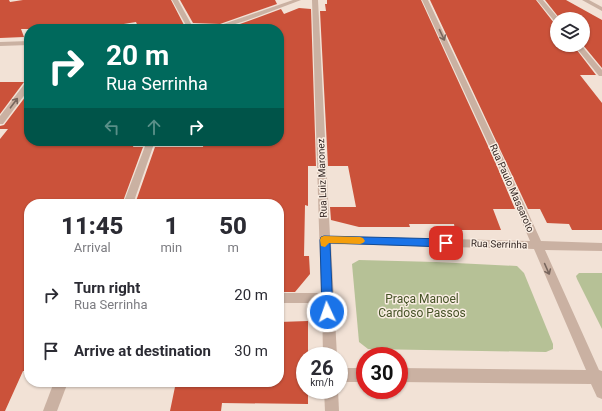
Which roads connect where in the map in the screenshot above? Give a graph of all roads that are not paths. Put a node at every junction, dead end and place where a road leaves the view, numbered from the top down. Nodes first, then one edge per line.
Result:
1 (175, 0) edge
2 (298, 0) edge
3 (315, 0) edge
4 (425, 0) edge
5 (540, 0) edge
6 (585, 0) edge
7 (602, 9) edge
8 (550, 12) edge
9 (188, 24) edge
10 (229, 24) edge
11 (24, 43) edge
12 (0, 44) edge
13 (583, 52) edge
14 (602, 74) edge
15 (24, 91) edge
16 (0, 122) edge
17 (149, 146) edge
18 (130, 199) edge
19 (324, 240) junction
20 (537, 245) junction
21 (602, 247) edge
22 (284, 298) edge
23 (327, 298) junction
24 (330, 347) edge
25 (408, 376) edge
26 (599, 377) edge
27 (59, 387) edge
28 (602, 392) edge
29 (331, 399) edge
30 (50, 411) edge
31 (332, 411) edge

1 - 9 street
2 - 10 street
3 - 19 street, Rua Luiz Maronez
4 -> 20 street, Rua Paulo Massaroto
5 - 8 street
6 - 7 street
11 - 12 street
13 - 14 street
16 -> 15 street
17 - 18 street
19 - 20 street, Rua Serrinha
19 - 23 street, Rua Luiz Maronez
20 - 21 street, Rua Serrinha
20 -> 26 street, Rua Paulo Massaroto
22 - 23 street
23 - 24 street, Rua Luiz Maronez
25 - 26 street
26 - 28 street, Rua Paulo Massaroto
27 - 30 street
29 - 31 street

